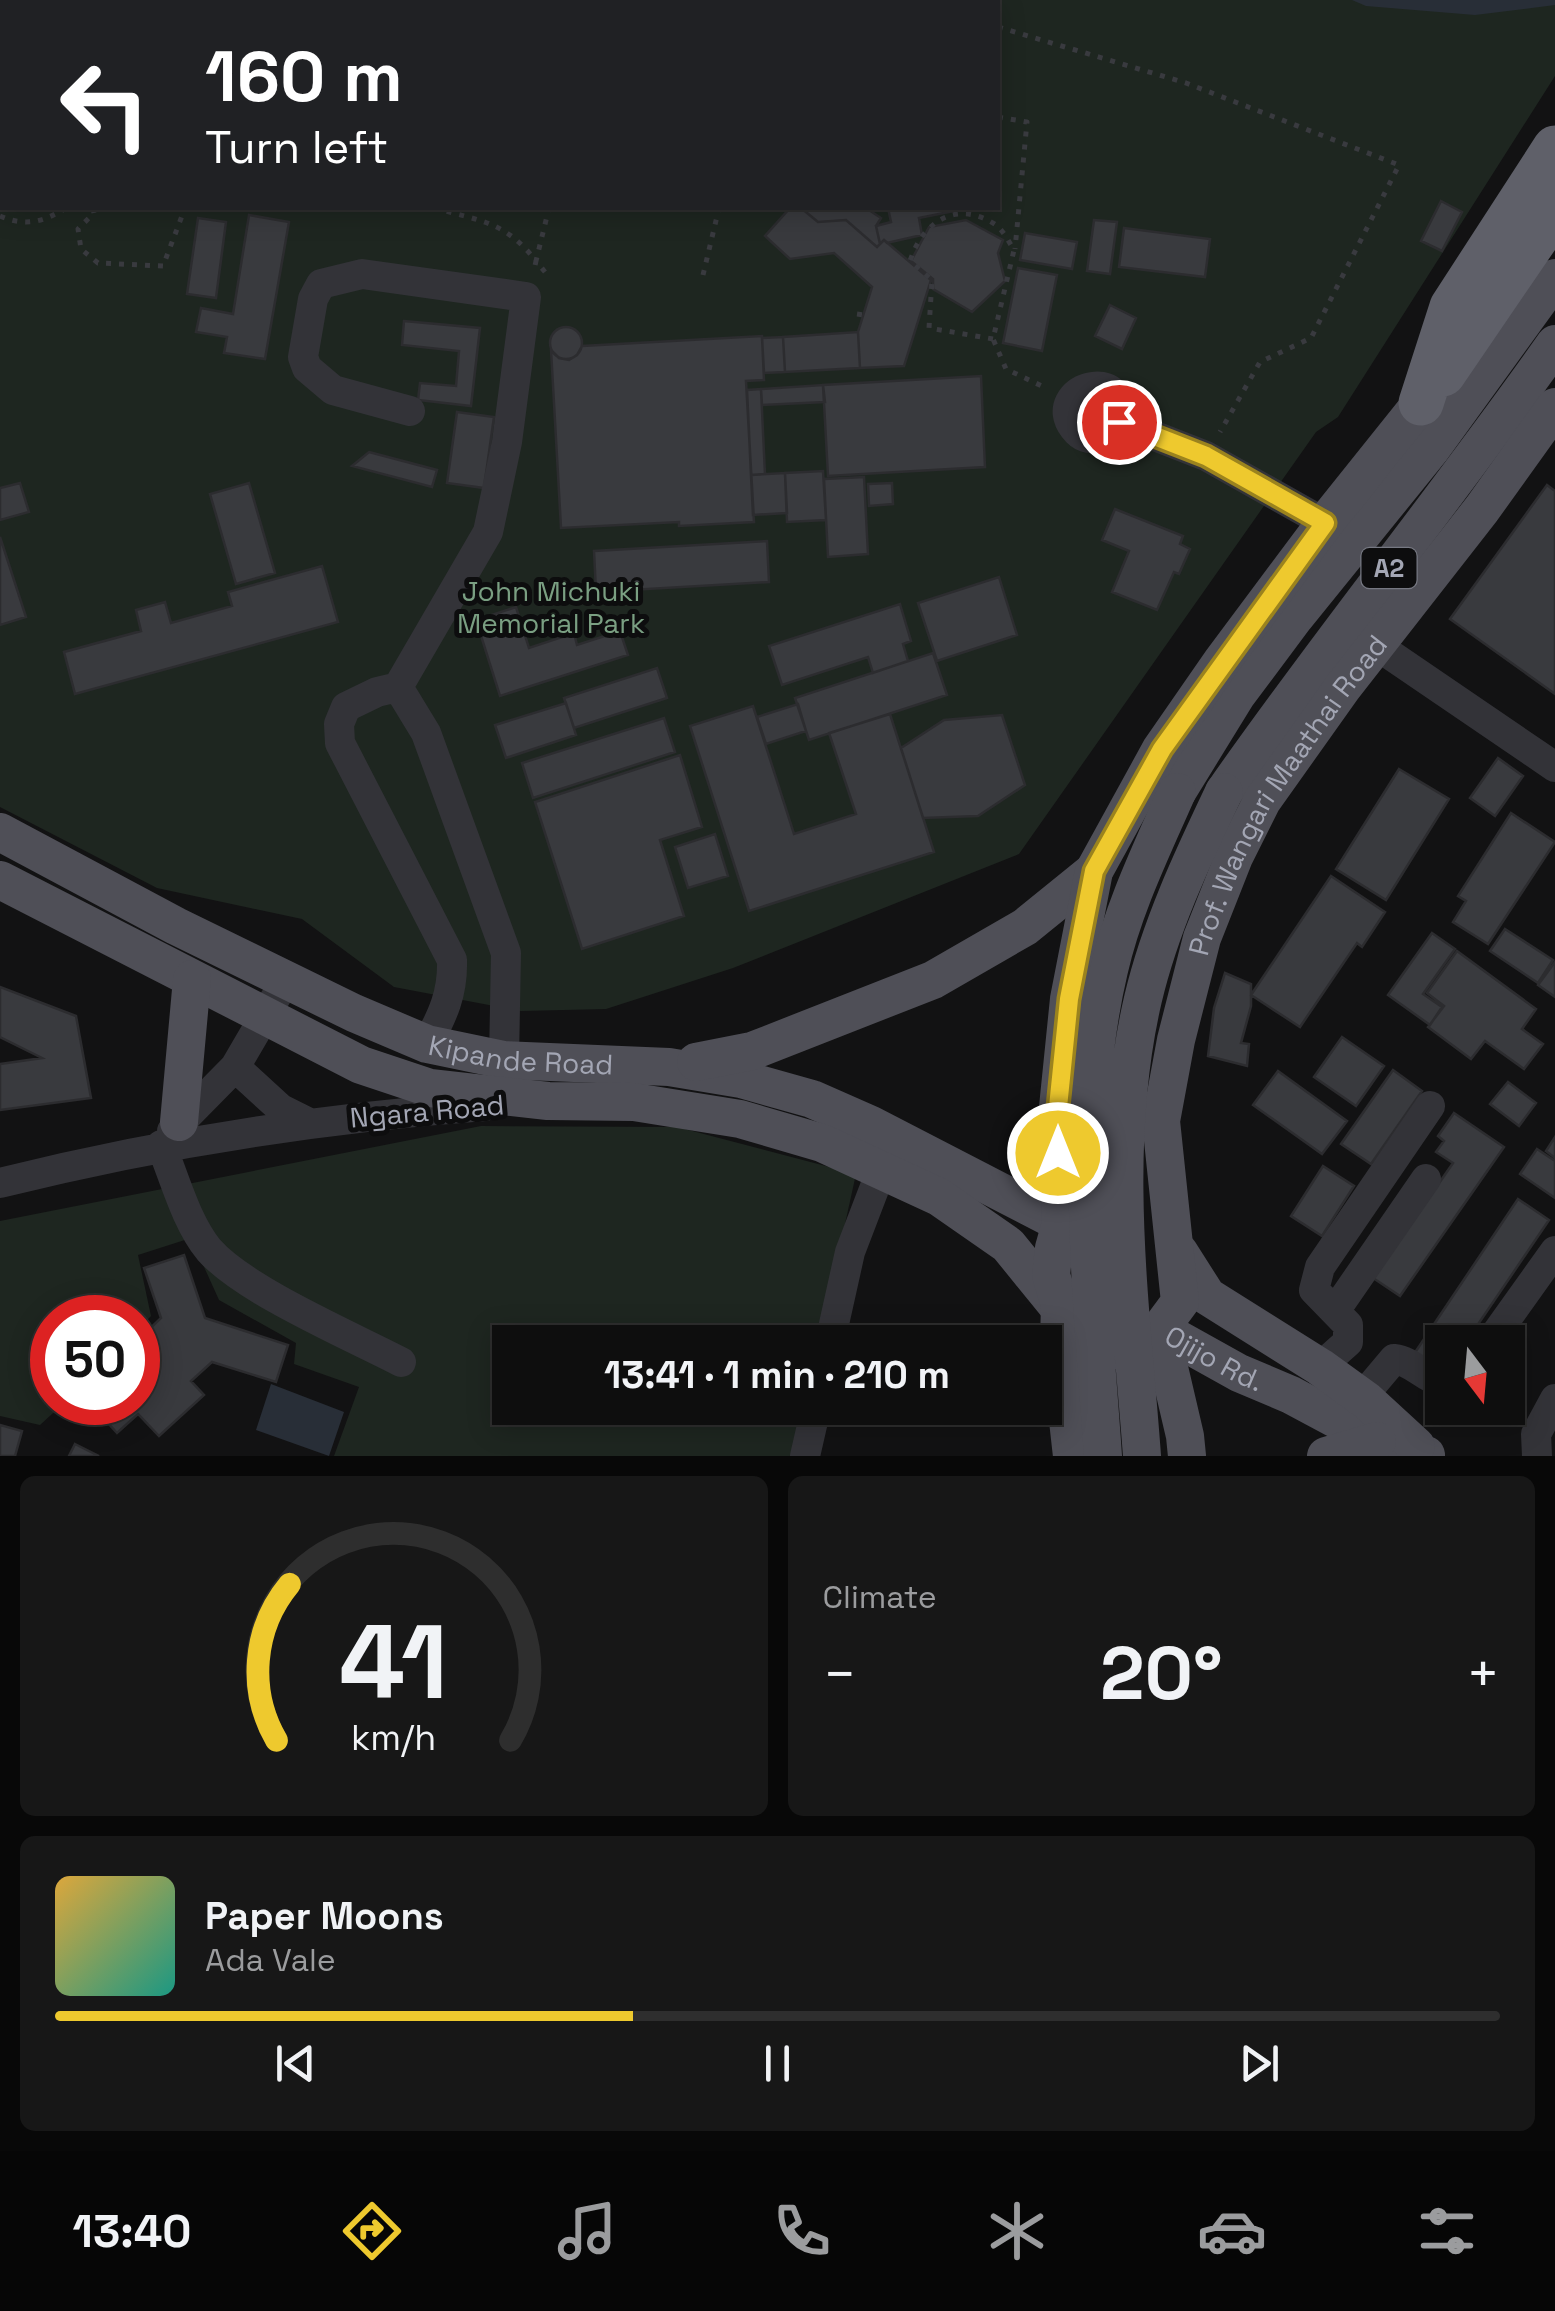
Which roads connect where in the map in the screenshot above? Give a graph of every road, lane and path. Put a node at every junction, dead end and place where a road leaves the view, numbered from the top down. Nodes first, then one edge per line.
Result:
1 (1000, 28) edge
2 (1000, 117) edge
3 (1555, 148) edge
4 (63, 210) edge
5 (93, 210) edge
6 (184, 210) edge
7 (441, 210) edge
8 (548, 210) edge
9 (717, 210) edge
10 (1555, 210) edge
11 (0, 216) edge
12 (1014, 250) junction
13 (536, 261) junction
14 (704, 274) dead end
15 (1555, 278) edge
16 (540, 290) junction
17 (992, 339) junction
18 (1555, 344) edge
19 (1071, 399) joint
20 (1421, 403) junction
21 (1555, 408) edge
22 (410, 410) dead end
23 (1206, 456) junction
24 (1338, 536) junction
25 (1360, 635) junction
26 (398, 686) junction
27 (1555, 767) edge
28 (0, 832) edge
29 (1094, 871) junction
30 (0, 880) edge
31 (506, 953) junction
32 (452, 960) junction
33 (286, 978) junction
34 (192, 979) junction
35 (264, 1017) junction
36 (427, 1044) junction
37 (504, 1060) junction
38 (235, 1068) junction
39 (669, 1068) junction
40 (548, 1101) junction
41 (1430, 1106) dead end
42 (307, 1122) junction
43 (170, 1134) junction
44 (881, 1171) junction
45 (1426, 1179) dead end
46 (0, 1183) edge
47 (1061, 1223) junction
48 (1172, 1242) junction
49 (1555, 1251) edge
50 (1060, 1305) junction
51 (1336, 1312) junction
52 (834, 1325) edge
53 (1502, 1325) edge
54 (1160, 1329) junction
55 (401, 1362) dead end
56 (1320, 1367) junction
57 (1425, 1375) edge
58 (1362, 1397) junction
59 (1555, 1399) edge
60 (812, 1425) edge
61 (1377, 1440) junction
62 (1427, 1455) edge
63 (805, 1456) edge
64 (1072, 1456) edge
65 (1103, 1456) edge
66 (1142, 1456) edge
67 (1187, 1456) edge
68 (1326, 1456) edge
69 (1537, 1456) edge

1 - 23 path
2 - 12 path
3 - 20 highway
4 - 11 path
5 - 6 path
7 - 13 path
8 - 13 path
9 - 14 path
10 - 20 highway
12 - 17 path
12 - 17 path
13 - 16 path
13 - 16 path
15 - 24 main road, A2
16 - 22 street
16 - 26 street
17 - 19 path
18 - 25 main road, Prof. Wangari Maathai Road / A2
19 - 23 street
20 - 24 main road
21 - 25 main road, Prof. Wangari Maathai Road
23 - 24 street
24 - 29 main road
24 - 65 main road, A2, bridge
25 - 27 street
25 - 48 main road, Prof. Wangari Maathai Road
25 - 66 main road, Prof. Wangari Maathai Road / A2, bridge
26 - 31 street
26 - 32 street
28 - 33 main road, Kipande Road
29 - 39 main road
29 - 47 main road
30 - 34 main road, Kipande Road
31 - 32 street
31 - 37 street
32 - 36 street
33 - 35 street
33 - 36 main road, Kipande Road
34 - 35 main road, Kipande Road
34 - 43 main road
35 - 38 street
35 - 40 main road, Kipande Road
36 - 37 main road, Kipande Road
37 - 39 main road, Kipande Road
38 - 42 street
38 - 43 street
39 - 47 main road, Kipande Road
40 - 42 street, Ngara Road
40 - 44 main road, Ojijo Rd.
41 - 51 street
42 - 43 street, Ngara Road
43 - 46 street, Ngara Road
43 - 55 street
44 - 50 main road, Ojijo Rd.
44 - 52 street
45 - 51 street
47 - 48 main road, Ojijo Rd.
47 - 50 main road
48 - 54 main road
48 - 56 main road, Ojijo Rd.
49 - 53 street
50 - 54 main road, Ojijo Rd.
50 - 64 main road
51 - 56 street
54 - 61 main road, Ojijo Rd.
54 - 67 main road
56 - 58 main road, Ojijo Rd.
57 - 58 street
58 - 62 main road, Ojijo Rd.
59 - 69 street
60 - 63 street
61 - 62 main road, Ojijo Rd.
61 - 68 main road

